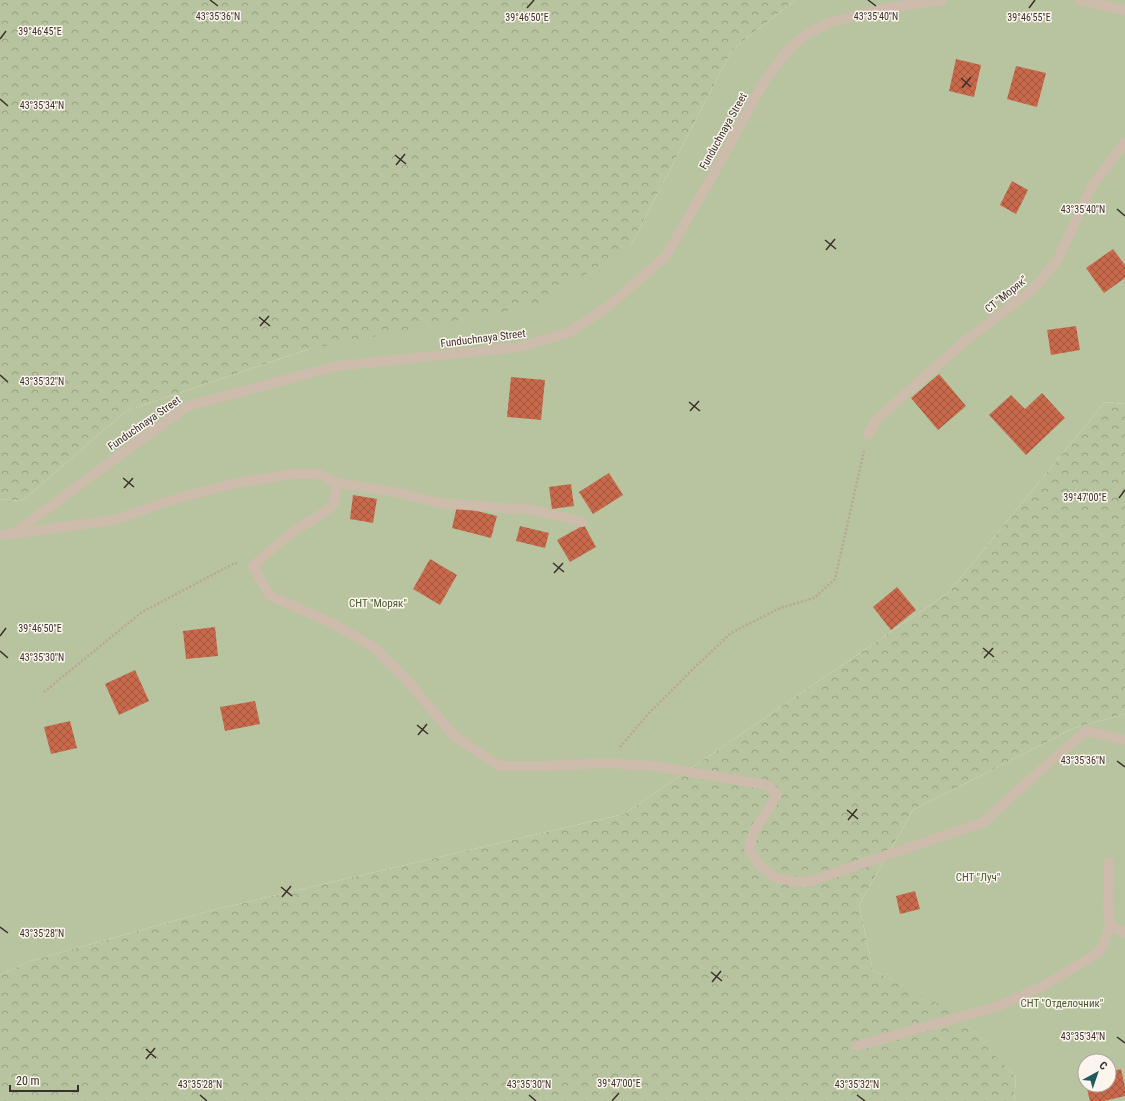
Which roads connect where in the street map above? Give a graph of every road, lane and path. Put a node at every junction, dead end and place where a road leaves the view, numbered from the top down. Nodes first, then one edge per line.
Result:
1 (942, 0) edge
2 (1079, 0) edge
3 (1125, 10) edge
4 (1125, 142) edge
5 (868, 435) joint
6 (337, 483) junction
7 (582, 522) dead end
8 (13, 534) junction
9 (0, 535) edge
10 (253, 566) junction
11 (44, 692) dead end
12 (1125, 740) edge
13 (605, 764) junction
14 (1108, 862) dead end
15 (1110, 925) junction
16 (1125, 932) edge
17 (857, 1046) dead end

1 - 8 street, Funduchnaya Street
2 - 3 street
4 - 5 street, СТ "Моряк"
5 - 13 path
6 - 7 street
6 - 8 street
6 - 10 street
8 - 9 street
10 - 11 path
10 - 13 street
12 - 13 street
14 - 15 street
15 - 16 street
15 - 17 street

